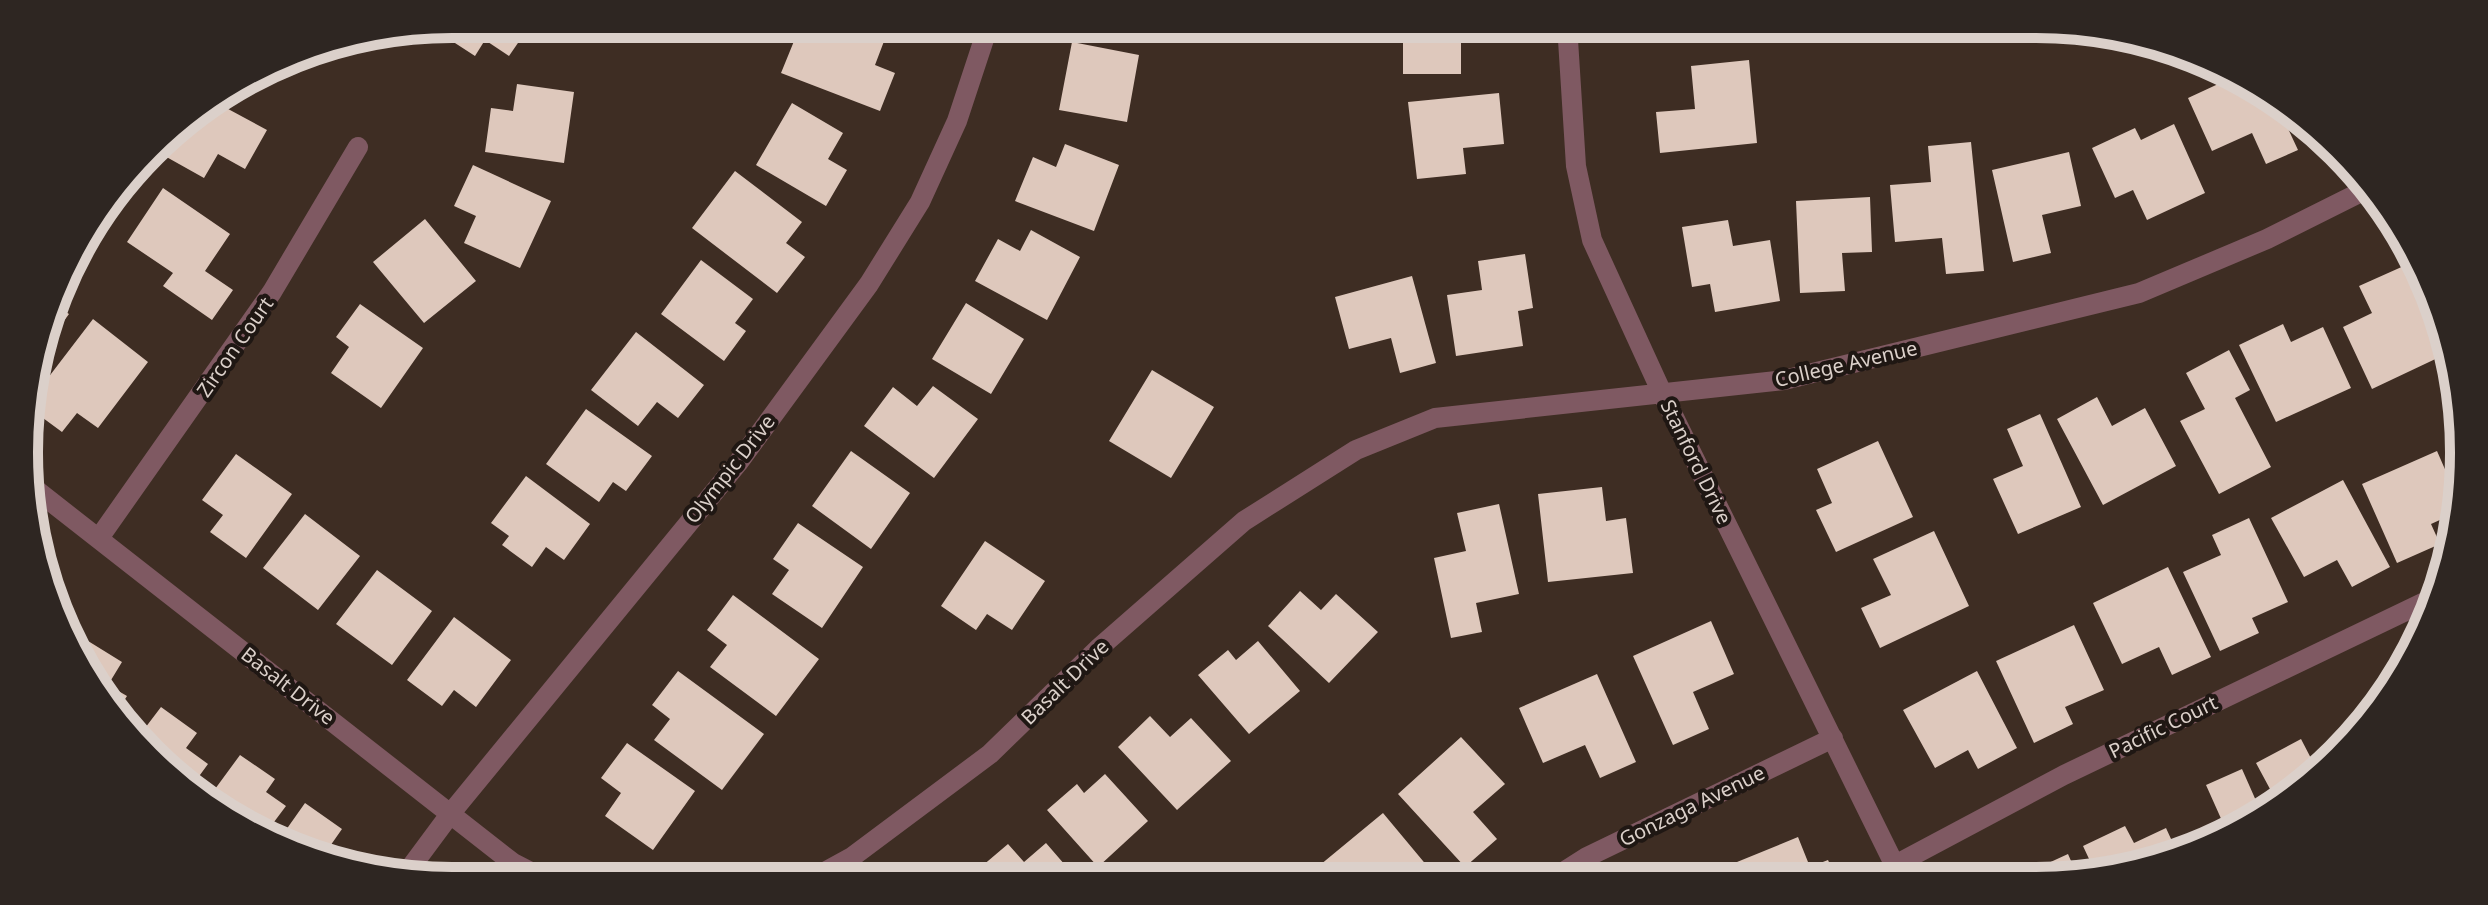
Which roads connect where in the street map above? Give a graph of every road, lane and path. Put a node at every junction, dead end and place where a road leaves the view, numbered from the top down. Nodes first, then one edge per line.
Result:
1 (984, 38) edge
2 (1568, 38) edge
3 (358, 147) dead end
4 (2359, 193) edge
5 (1662, 393) junction
6 (1314, 477) joint
7 (40, 493) edge
8 (99, 538) junction
9 (2421, 604) edge
10 (1833, 738) junction
11 (451, 813) junction
12 (413, 865) edge
13 (521, 867) edge
14 (834, 867) edge
15 (1571, 867) edge
16 (1896, 867) edge
17 (1907, 867) edge

1 - 11 street, Olympic Drive
2 - 5 street, Stanford Drive
3 - 8 street, Zircon Court
4 - 5 street, College Avenue
5 - 6 street, College Avenue
5 - 10 street, Stanford Drive
6 - 14 street, Basalt Drive
7 - 8 street, Basalt Drive
8 - 11 street, Basalt Drive
9 - 17 street, Pacific Court
10 - 15 street, Gonzaga Avenue
10 - 16 street, Stanford Drive
11 - 12 street, Olympic Drive
11 - 13 street, Basalt Drive

